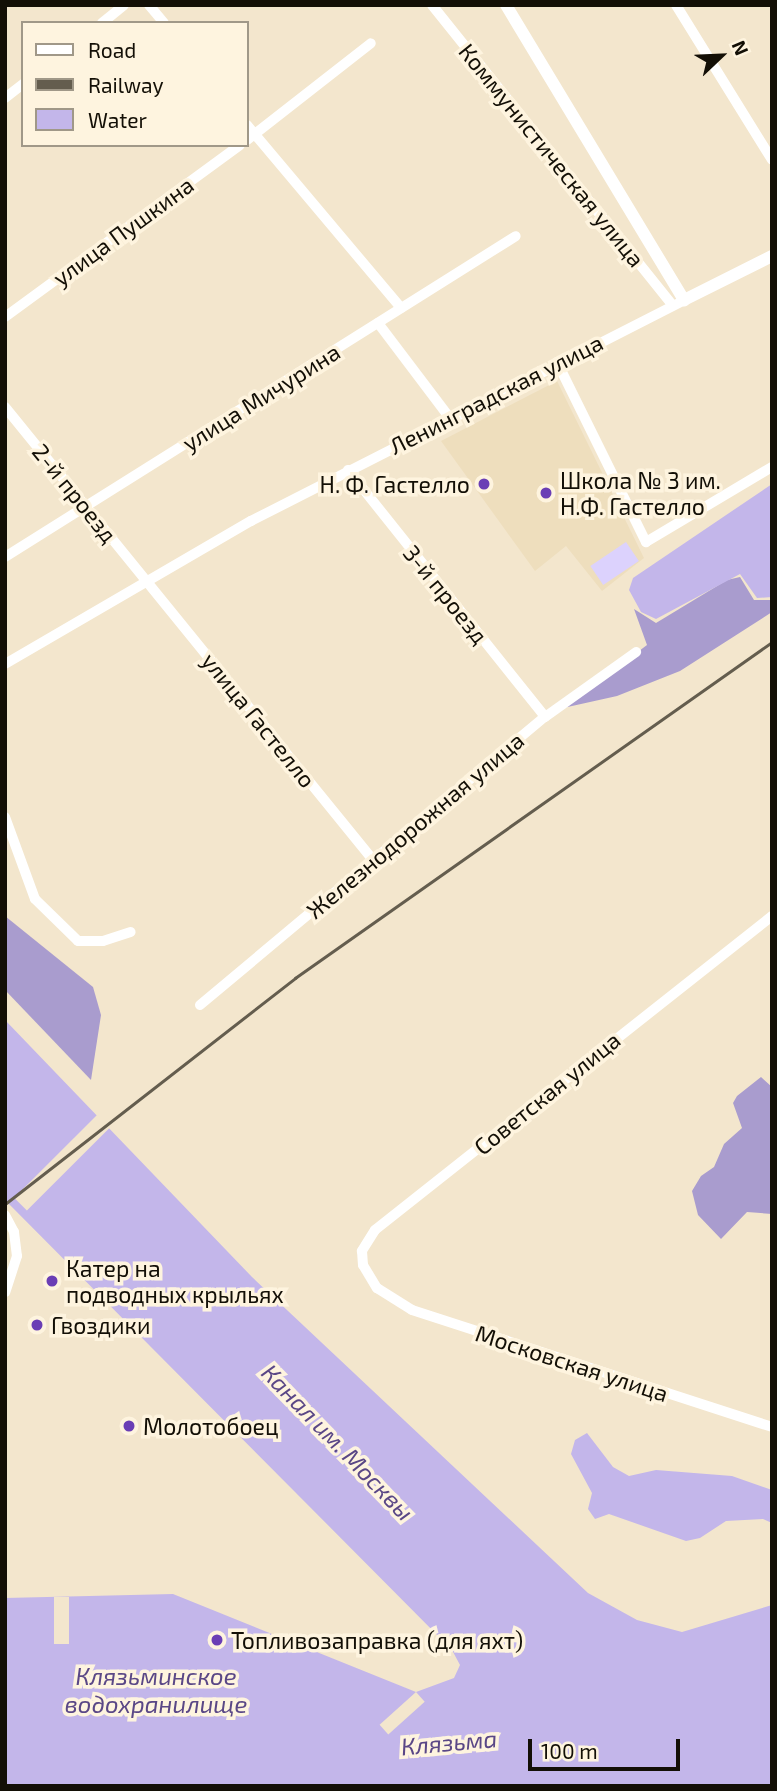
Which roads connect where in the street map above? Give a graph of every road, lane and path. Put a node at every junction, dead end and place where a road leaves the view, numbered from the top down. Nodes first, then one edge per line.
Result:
1 (124, 5) edge
2 (149, 5) edge
3 (432, 5) edge
4 (506, 5) edge
5 (676, 5) edge
6 (104, 21) edge
7 (161, 21) edge
8 (371, 43) dead end
9 (21, 86) edge
10 (5, 98) edge
11 (251, 138) edge
12 (237, 147) edge
13 (772, 160) edge
14 (516, 236) dead end
15 (772, 256) edge
16 (678, 302) junction
17 (401, 308) junction
18 (5, 317) edge
19 (378, 323) junction
20 (557, 362) junction
21 (5, 407) edge
22 (449, 417) junction
23 (772, 467) edge
24 (348, 470) junction
25 (85, 507) junction
26 (5, 557) edge
27 (145, 580) junction
28 (636, 652) dead end
29 (5, 664) edge
30 (545, 717) junction
31 (5, 817) edge
32 (373, 860) junction
33 (772, 916) edge
34 (131, 932) dead end
35 (200, 1005) dead end
36 (5, 1215) edge
37 (377, 1288) joint
38 (5, 1292) edge
39 (772, 1427) edge

1 - 6 street
2 - 7 street
3 - 16 street, Коммунистическая улица
4 - 16 street, Коммунистическая улица
5 - 13 street
8 - 11 street
9 - 10 street
11 - 17 street
12 - 18 street, улица Пушкина
14 - 17 street, улица Мичурина
15 - 16 street, Ленинградская улица
16 - 20 street, Ленинградская улица
17 - 19 street, улица Мичурина
19 - 22 street
19 - 25 street, улица Мичурина
20 - 22 street, Ленинградская улица
20 - 23 street
21 - 25 street, 2-й проезд
22 - 24 street, Ленинградская улица
24 - 27 street, Ленинградская улица
24 - 30 street, 3-й проезд
25 - 26 street, улица Мичурина
25 - 27 street, 2-й проезд
27 - 29 street, Ленинградская улица
27 - 32 street, улица Гастелло
28 - 30 street, Железнодорожная улица
30 - 32 street, Железнодорожная улица
31 - 34 street
32 - 35 street, Железнодорожная улица
33 - 37 street, Советская улица
36 - 38 street
37 - 39 street, Московская улица

